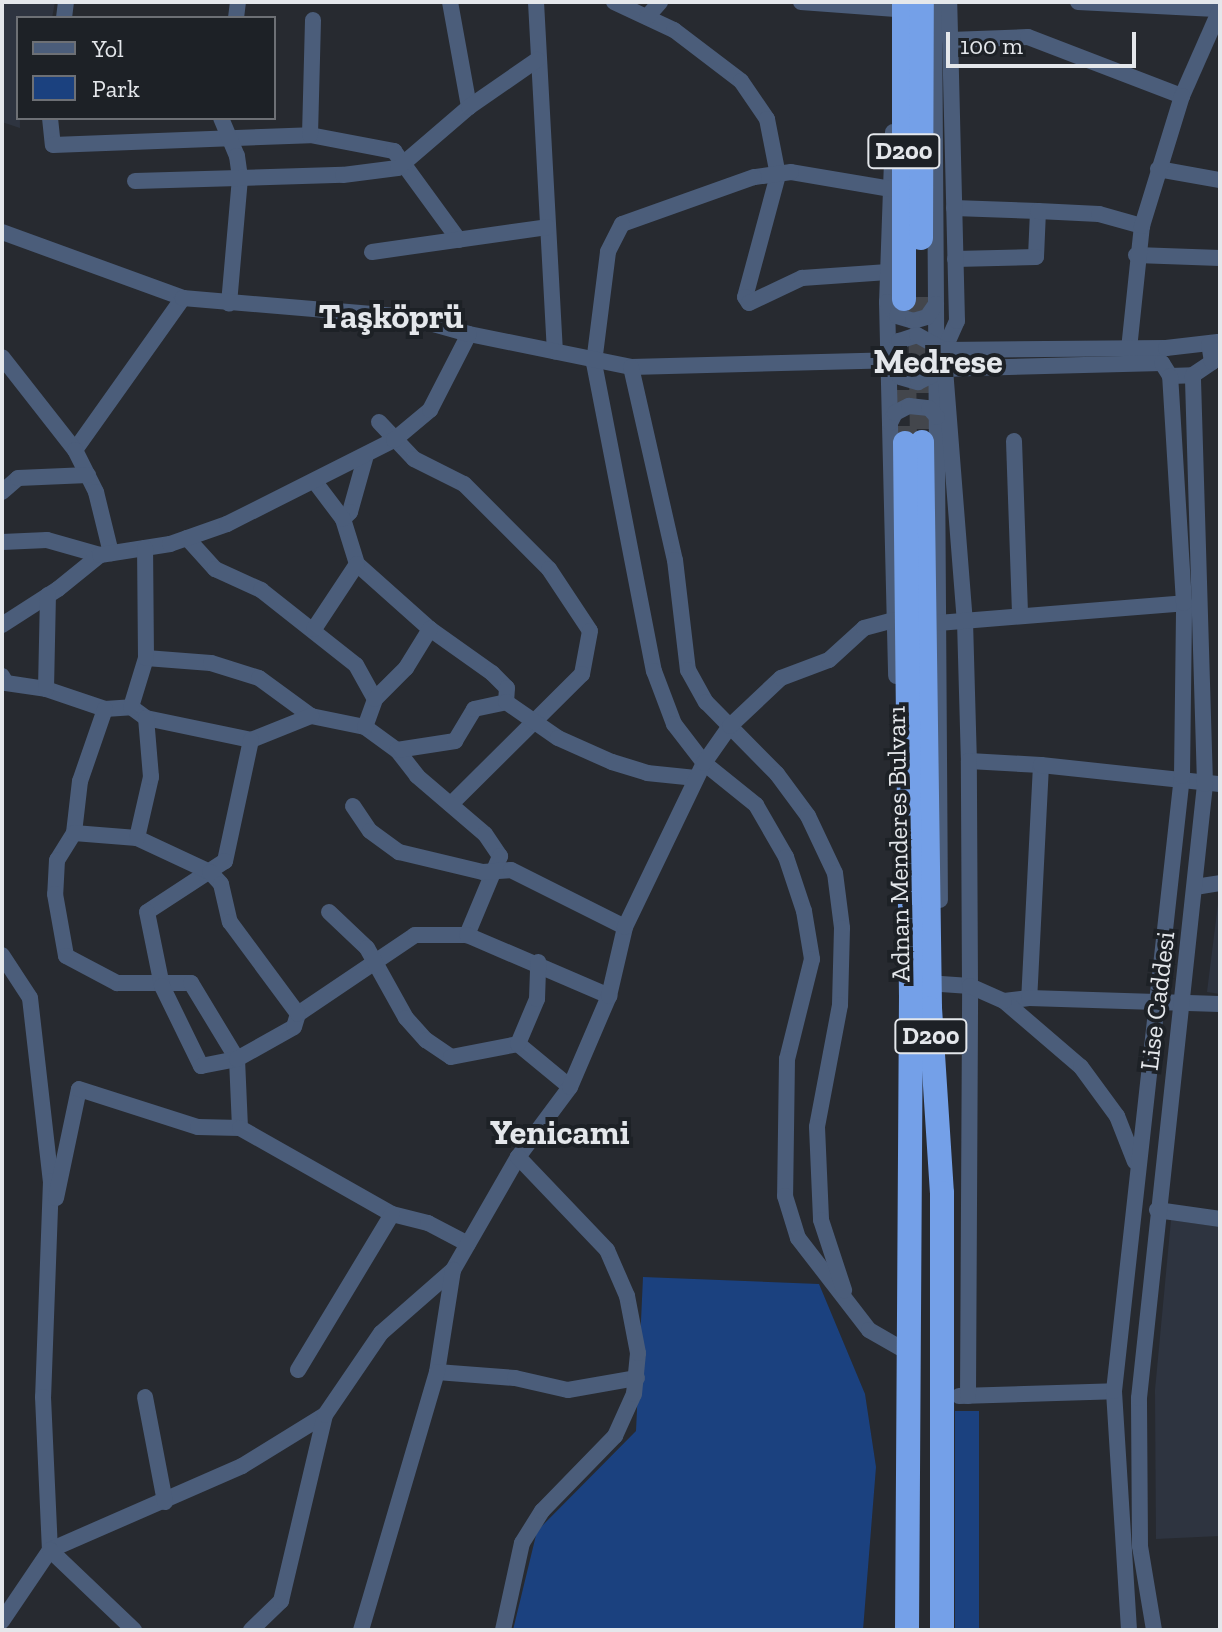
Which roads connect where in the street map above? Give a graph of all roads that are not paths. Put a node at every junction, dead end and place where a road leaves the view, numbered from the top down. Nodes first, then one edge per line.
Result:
1 (450, 2) edge
2 (536, 2) edge
3 (614, 2) edge
4 (660, 2) edge
5 (801, 2) edge
6 (922, 2) edge
7 (934, 2) edge
8 (949, 2) edge
9 (1078, 2) edge
10 (870, 4) edge
11 (899, 4) edge
12 (1218, 10) edge
13 (647, 17) junction
14 (313, 20) dead end
15 (950, 40) junction
16 (537, 60) junction
17 (1182, 96) junction
18 (469, 107) junction
19 (50, 120) edge
20 (222, 120) edge
21 (310, 135) junction
22 (229, 140) junction
23 (405, 161) junction
24 (1158, 169) junction
25 (778, 175) junction
26 (240, 178) junction
27 (1220, 180) edge
28 (135, 181) dead end
29 (891, 189) junction
30 (954, 208) junction
31 (1038, 211) junction
32 (1142, 226) junction
33 (547, 227) junction
34 (2, 232) edge
35 (459, 240) junction
36 (372, 252) dead end
37 (1136, 255) junction
38 (1220, 258) edge
39 (955, 259) junction
40 (888, 272) junction
41 (183, 298) junction
42 (912, 300) junction
43 (229, 304) junction
44 (469, 334) junction
45 (1215, 343) edge
46 (940, 348) junction
47 (1129, 349) junction
48 (555, 351) junction
49 (2, 357) edge
50 (890, 360) junction
51 (1166, 362) junction
52 (1216, 362) edge
53 (594, 363) junction
54 (631, 367) junction
55 (940, 371) junction
56 (1193, 375) junction
57 (937, 417) junction
58 (379, 422) dead end
59 (890, 423) junction
60 (394, 440) junction
61 (1014, 441) dead end
62 (75, 450) junction
63 (366, 455) junction
64 (2, 469) edge
65 (88, 475) junction
66 (18, 478) junction
67 (315, 482) junction
68 (2, 492) edge
69 (1201, 513) junction
70 (1220, 513) edge
71 (1179, 516) junction
72 (343, 519) junction
73 (187, 538) junction
74 (2, 542) edge
75 (145, 548) junction
76 (105, 554) junction
77 (357, 564) junction
78 (48, 595) junction
79 (1184, 603) junction
80 (1020, 615) junction
81 (894, 620) junction
82 (965, 621) junction
83 (3, 622) edge
84 (938, 623) junction
85 (314, 629) junction
86 (430, 629) junction
87 (146, 658) junction
88 (2, 676) edge
89 (46, 689) junction
90 (375, 699) junction
91 (506, 702) junction
92 (131, 707) junction
93 (105, 709) junction
94 (311, 716) junction
95 (146, 718) junction
96 (533, 720) junction
97 (730, 726) junction
98 (365, 727) junction
99 (251, 740) junction
100 (397, 750) junction
101 (969, 761) junction
102 (1041, 765) junction
103 (700, 770) junction
104 (1182, 776) junction
105 (1213, 784) edge
106 (451, 804) junction
107 (353, 806) dead end
108 (74, 833) junction
109 (137, 838) junction
110 (497, 871) junction
111 (210, 872) junction
112 (1220, 874) edge
113 (1196, 882) junction
114 (1220, 883) edge
115 (329, 912) dead end
116 (625, 927) junction
117 (467, 935) junction
118 (2, 955) edge
119 (377, 962) junction
120 (538, 962) junction
121 (941, 984) junction
122 (162, 986) junction
123 (970, 986) junction
124 (609, 996) junction
125 (1029, 998) junction
126 (1004, 1001) junction
127 (1183, 1001) junction
128 (1220, 1004) edge
129 (1160, 1005) junction
130 (298, 1014) junction
131 (518, 1044) junction
132 (237, 1059) junction
133 (570, 1087) junction
134 (240, 1128) junction
135 (518, 1157) junction
136 (1136, 1167) junction
137 (942, 1193) junction
138 (1157, 1210) junction
139 (392, 1214) junction
140 (49, 1219) junction
141 (1220, 1219) edge
142 (468, 1244) junction
143 (908, 1245) junction
144 (453, 1270) junction
145 (848, 1303) junction
146 (909, 1353) junction
147 (298, 1370) dead end
148 (437, 1372) junction
149 (637, 1378) junction
150 (1114, 1391) junction
151 (942, 1396) junction
152 (968, 1396) junction
153 (145, 1397) dead end
154 (325, 1415) junction
155 (165, 1502) junction
156 (50, 1550) junction
157 (2, 1621) edge
158 (134, 1630) edge
159 (251, 1630) edge
160 (361, 1630) edge
161 (503, 1630) edge
162 (907, 1630) edge
163 (942, 1630) edge
164 (1129, 1630) edge
165 (1154, 1630) edge

1 - 18 street
2 - 16 street
3 - 13 street
4 - 13 street
5 - 10 street
6 - 42 highway, D200
7 - 42 street
8 - 15 street
9 - 12 street
10 - 11 street
11 - 29 street
11 - 42 highway, D200
12 - 17 street
13 - 25 street
14 - 21 street
15 - 17 street
15 - 30 street
16 - 18 street
16 - 33 street
17 - 24 street
18 - 23 street
19 - 22 street
20 - 22 street
21 - 22 street
21 - 23 street
22 - 26 street
23 - 26 street
23 - 35 street
24 - 27 street
24 - 32 street
25 - 29 street
25 - 40 street
25 - 53 street
26 - 28 street
26 - 43 street
29 - 40 street
30 - 31 street
30 - 39 street
31 - 32 street
31 - 39 street
32 - 37 street
33 - 35 street
33 - 48 street
34 - 41 street
35 - 36 street
37 - 38 street
37 - 47 street
39 - 46 street
40 - 42 street
41 - 43 street
41 - 62 street
42 - 46 street
42 - 50 street
43 - 44 street
44 - 48 street
44 - 60 street
45 - 51 street
45 - 52 street
46 - 47 street
46 - 50 street
46 - 55 street
47 - 51 street
48 - 53 street
49 - 62 street
50 - 54 street
50 - 55 street
50 - 59 street
51 - 55 street
51 - 56 street
51 - 71 street, Lise Caddesi
52 - 56 street
53 - 54 street
53 - 103 street
54 - 97 street
55 - 57 street
55 - 82 street
56 - 69 street, Lise Caddesi
57 - 59 street
57 - 84 street
58 - 60 street
59 - 81 street
60 - 63 street
60 - 96 street
61 - 80 street
62 - 65 street
63 - 67 street
63 - 72 street
64 - 66 street
65 - 66 street
65 - 76 street
66 - 68 street
67 - 72 street
67 - 73 street
69 - 70 street
69 - 71 street
69 - 105 street, Lise Caddesi
71 - 79 street, Lise Caddesi
72 - 77 street
73 - 75 street
73 - 85 street
74 - 76 street
75 - 76 street
75 - 87 street
76 - 78 street
77 - 85 street
77 - 86 street
78 - 83 street
78 - 89 street
79 - 80 street
79 - 104 street, Lise Caddesi
80 - 82 street
81 - 97 street
81 - 143 street
82 - 84 street
82 - 101 street
84 - 121 street
85 - 90 street
86 - 90 street
86 - 91 street
87 - 92 street
87 - 94 street
88 - 89 street
89 - 93 street
90 - 98 street
91 - 96 street
91 - 100 street
92 - 93 street
92 - 95 street
93 - 108 street
94 - 98 street
94 - 99 street
95 - 99 street
95 - 109 street
96 - 103 street
96 - 106 street
97 - 103 street
97 - 145 street
98 - 100 street
99 - 111 street
100 - 106 street
101 - 102 street
101 - 123 street
102 - 104 street
102 - 125 street
103 - 116 street
103 - 145 street
104 - 105 street
104 - 129 street, Lise Caddesi
105 - 113 street, Lise Caddesi
106 - 110 street
107 - 110 street
108 - 109 street
108 - 122 street
109 - 111 street
110 - 116 street
110 - 117 street
111 - 122 street
111 - 130 street
112 - 113 street
113 - 114 street
113 - 127 street, Lise Caddesi
115 - 119 street
116 - 124 street
117 - 119 street
117 - 120 street
118 - 140 street
119 - 130 street
119 - 131 street
120 - 124 street
120 - 131 street
121 - 123 street
121 - 137 street
122 - 132 street
122 - 132 street
123 - 126 street
123 - 152 street
124 - 133 street
125 - 126 street
125 - 129 street
126 - 136 street
127 - 128 street
127 - 129 street
127 - 138 street, Lise Caddesi
129 - 136 street, Lise Caddesi
130 - 132 street
131 - 133 street
132 - 134 street
133 - 135 street
134 - 139 street
134 - 140 street
135 - 142 street
135 - 149 street
136 - 150 street, Lise Caddesi
137 - 143 highway, Adnan Menderes Bulvarı / D200
137 - 151 highway, Adnan Menderes Bulvarı / D200
138 - 141 street
138 - 165 street, Lise Caddesi
139 - 142 street
139 - 147 street
140 - 156 street
142 - 144 street
143 - 146 highway, Adnan Menderes Bulvarı / D200
144 - 148 street
144 - 154 street
145 - 146 street
146 - 162 highway, Adnan Menderes Bulvarı / D200
148 - 149 street
148 - 160 street
149 - 161 street
150 - 152 street
150 - 164 street, Lise Caddesi
151 - 152 street
151 - 163 highway, Adnan Menderes Bulvarı / D200
153 - 155 street
154 - 155 street
154 - 159 street
155 - 156 street
156 - 157 street
156 - 158 street

